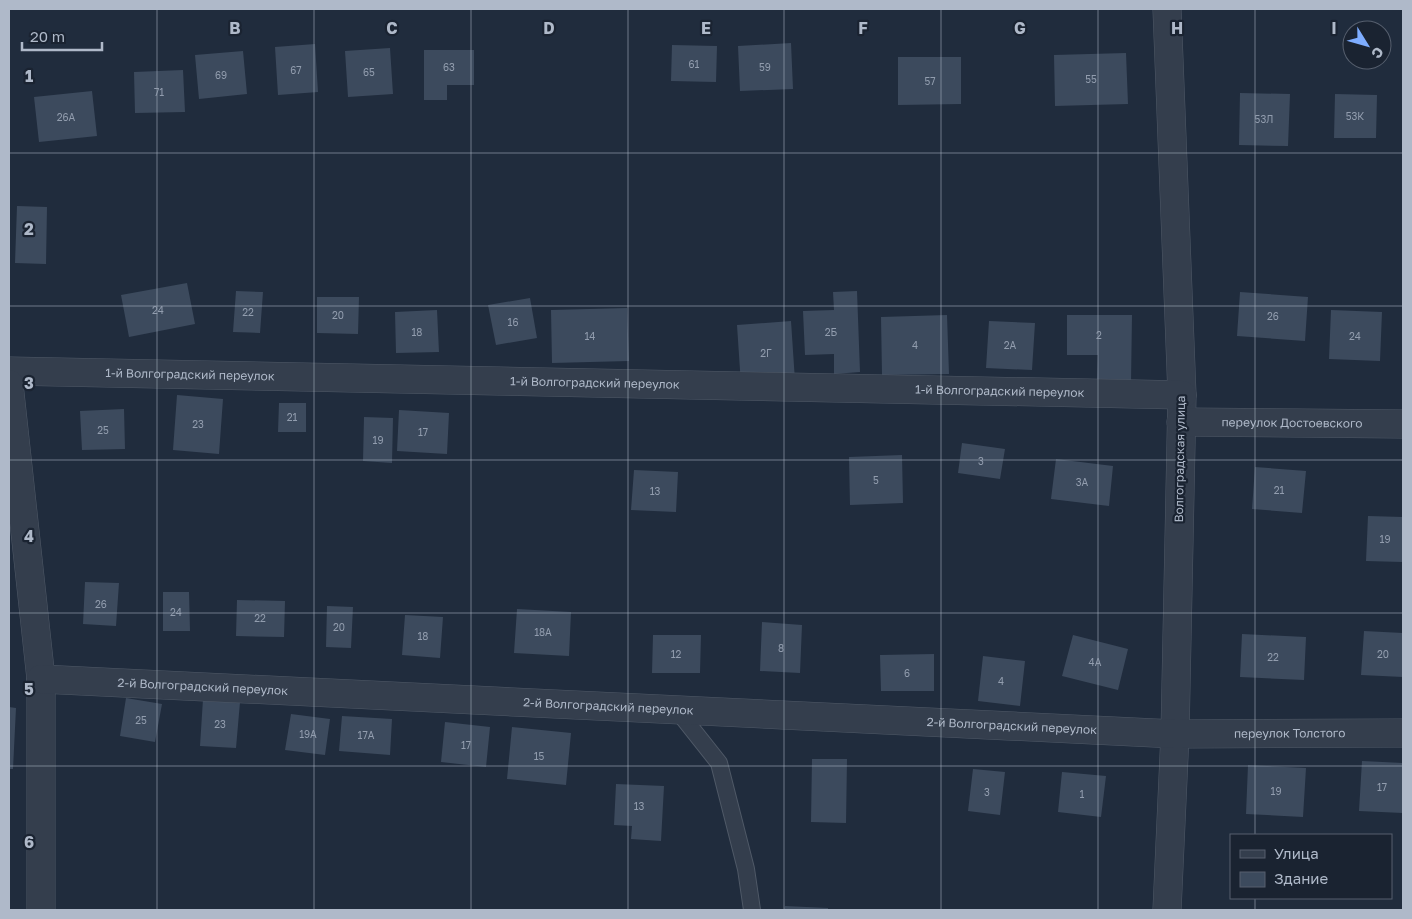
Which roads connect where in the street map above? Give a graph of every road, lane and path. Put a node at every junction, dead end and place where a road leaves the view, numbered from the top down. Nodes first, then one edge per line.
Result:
1 (1167, 9) edge
2 (9, 372) edge
3 (9, 384) edge
4 (1182, 395) junction
5 (1181, 422) junction
6 (1403, 424) edge
7 (41, 679) junction
8 (677, 710) junction
9 (1403, 733) edge
10 (1175, 734) junction
11 (41, 910) edge
12 (752, 910) edge
13 (1168, 910) edge

1 - 4 street, Волгоградская улица
2 - 4 street, 1-й Волгоградский переулок
3 - 7 street
4 - 5 street, Волгоградская улица
5 - 6 street, переулок Достоевского
5 - 10 street, Волгоградская улица
7 - 8 street, 2-й Волгоградский переулок
7 - 11 street
8 - 10 street, 2-й Волгоградский переулок
8 - 12 lane
9 - 10 street, переулок Толстого
10 - 13 street, Волгоградская улица

